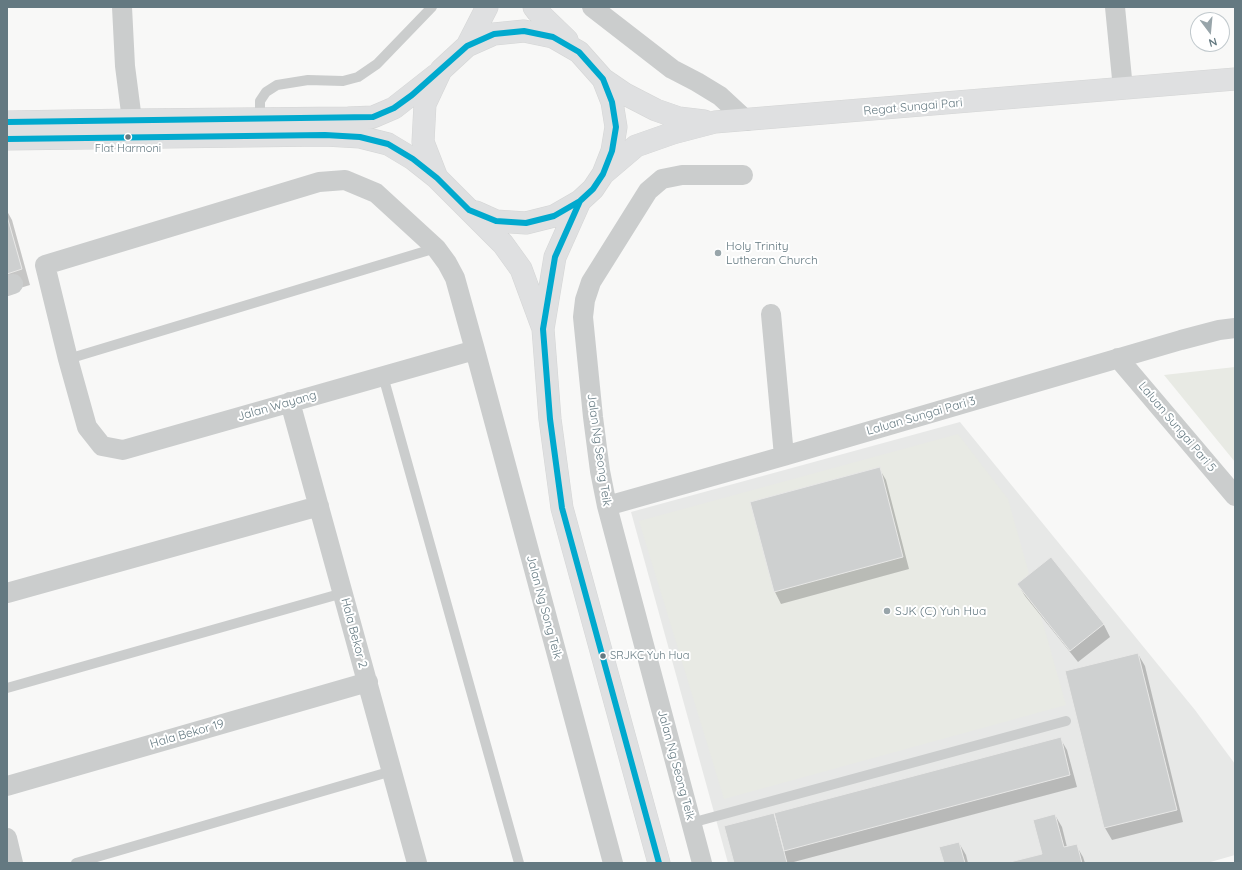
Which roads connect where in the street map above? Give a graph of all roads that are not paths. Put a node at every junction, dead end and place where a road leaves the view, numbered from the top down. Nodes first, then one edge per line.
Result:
1 (122, 7) edge
2 (432, 7) edge
3 (487, 7) edge
4 (534, 7) edge
5 (592, 7) edge
6 (1115, 7) edge
7 (467, 46) junction
8 (579, 52) junction
9 (441, 70) junction
10 (603, 79) junction
11 (1235, 80) edge
12 (1123, 89) junction
13 (260, 119) junction
14 (747, 121) junction
15 (7, 122) edge
16 (715, 122) junction
17 (131, 128) junction
18 (7, 138) edge
19 (603, 174) junction
20 (743, 175) dead end
21 (436, 178) junction
22 (580, 202) junction
23 (469, 210) junction
24 (436, 248) junction
25 (771, 314) dead end
26 (1235, 328) edge
27 (543, 329) junction
28 (475, 350) junction
29 (1118, 358) junction
30 (68, 359) junction
31 (383, 376) junction
32 (290, 402) junction
33 (784, 456) junction
34 (1235, 496) edge
35 (319, 506) junction
36 (607, 506) junction
37 (7, 593) edge
38 (343, 593) junction
39 (368, 682) junction
40 (7, 688) edge
41 (1066, 721) dead end
42 (392, 771) junction
43 (7, 786) edge
44 (691, 822) junction
45 (7, 838) edge
46 (13, 863) edge
47 (76, 863) edge
48 (416, 863) edge
49 (519, 863) edge
50 (613, 863) edge
51 (659, 863) edge
52 (702, 863) edge

1 - 17 street
2 - 13 lane
3 - 7 main road
4 - 8 main road
5 - 14 street
6 - 12 street
7 - 8 main road
7 - 9 main road
8 - 10 main road
9 - 13 main road
9 - 21 main road
10 - 16 main road
10 - 19 main road
11 - 12 main road, Regat Sungai Pari
12 - 14 main road, Regat Sungai Pari
13 - 17 main road
14 - 16 main road, Regat Sungai Pari
15 - 17 main road
16 - 19 main road, Regat Sungai Pari
17 - 18 main road
17 - 21 main road
19 - 22 main road
20 - 36 street, Jalan Ng Seong Teik
21 - 23 main road
22 - 23 main road
22 - 27 main road
23 - 27 main road
24 - 28 street, Jalan Ng Song Teik
24 - 30 lane
24 - 30 street, Jalan Ng Song Teik
25 - 33 street
26 - 29 street, Laluan Sungai Pari 3
27 - 51 main road
28 - 31 street, Jalan Wayang
28 - 50 street, Jalan Ng Song Teik
29 - 33 street, Laluan Sungai Pari 3
29 - 34 street, Laluan Sungai Pari 5
30 - 32 street, Jalan Wayang
31 - 32 street, Jalan Wayang
31 - 49 lane
32 - 35 street, Hala Bekor 2
33 - 36 street, Laluan Sungai Pari 3
35 - 37 street
35 - 38 street, Hala Bekor 2
36 - 44 street, Jalan Ng Seong Teik
38 - 39 street, Hala Bekor 2
38 - 40 lane
39 - 42 street, Hala Bekor 2
39 - 43 street, Hala Bekor 19
41 - 44 lane
42 - 47 lane
42 - 48 street, Hala Bekor 2
44 - 52 street, Jalan Ng Seong Teik
45 - 46 street

